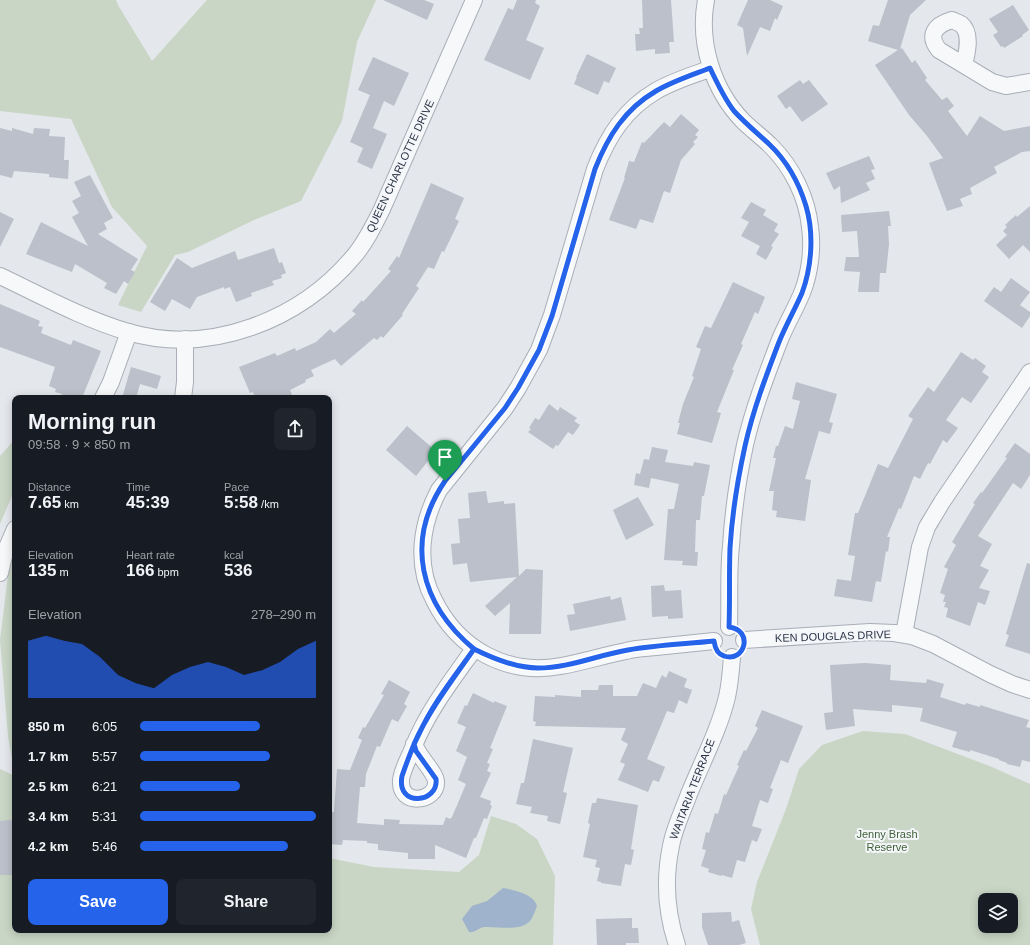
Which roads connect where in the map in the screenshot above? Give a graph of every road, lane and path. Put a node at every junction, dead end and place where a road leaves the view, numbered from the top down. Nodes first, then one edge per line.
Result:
1 (474, 0) edge
2 (706, 0) edge
3 (964, 65) dead end
4 (710, 68) junction
5 (1030, 82) edge
6 (0, 276) edge
7 (129, 332) junction
8 (185, 339) junction
9 (1030, 372) edge
10 (104, 395) edge
11 (183, 395) edge
12 (12, 536) edge
13 (0, 573) edge
14 (729, 627) junction
15 (904, 634) junction
16 (744, 640) junction
17 (714, 641) junction
18 (474, 649) junction
19 (732, 657) junction
20 (1030, 690) edge
21 (414, 744) dead end
22 (677, 945) edge

1 - 8 street, QUEEN CHARLOTTE DRIVE
2 - 4 street
3 - 5 street
4 - 14 street
4 - 18 street
6 - 7 street, QUEEN CHARLOTTE DRIVE
7 - 8 street, QUEEN CHARLOTTE DRIVE
7 - 10 street
8 - 11 street
9 - 15 street
12 - 13 street
14 - 16 street
14 - 17 street
15 - 16 street, KEN DOUGLAS DRIVE
15 - 20 street, KEN DOUGLAS DRIVE
16 - 19 street
17 - 18 street
17 - 19 street
18 - 21 street
19 - 22 street, WAITARIA TERRACE

